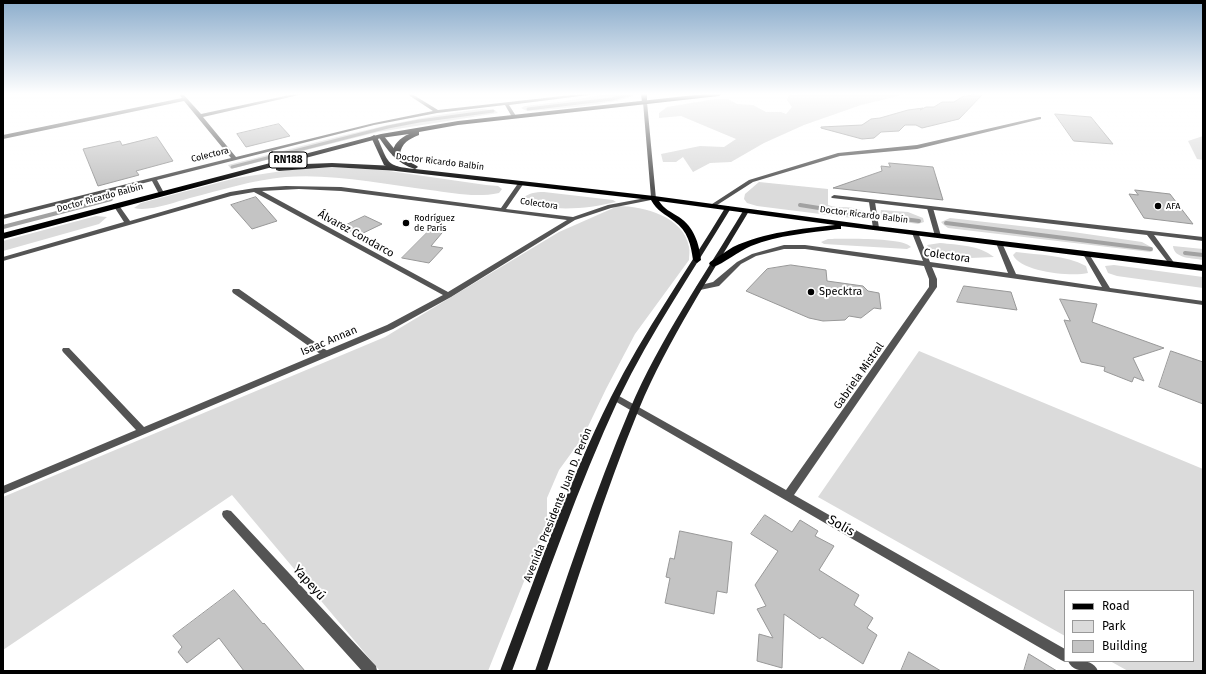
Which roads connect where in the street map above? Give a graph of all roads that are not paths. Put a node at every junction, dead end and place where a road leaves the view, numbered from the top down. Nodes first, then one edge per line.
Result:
1 (59, 125) edge
2 (208, 125) edge
3 (368, 125) edge
4 (442, 125) edge
5 (647, 125) edge
6 (1008, 125) edge
7 (438, 126) junction
8 (378, 136) junction
9 (3, 137) edge
10 (396, 155) junction
11 (235, 159) junction
12 (396, 169) junction
13 (153, 179) junction
14 (203, 182) junction
15 (522, 183) junction
16 (255, 190) junction
17 (161, 193) junction
18 (834, 197) dead end
19 (654, 198) junction
20 (872, 202) junction
21 (116, 205) junction
22 (712, 206) junction
23 (728, 208) junction
24 (930, 208) junction
25 (503, 209) junction
26 (746, 211) junction
27 (3, 217) edge
28 (574, 219) junction
29 (128, 223) junction
30 (852, 225) junction
31 (876, 228) junction
32 (915, 233) junction
33 (1149, 233) junction
34 (3, 236) edge
35 (938, 236) junction
36 (1203, 239) edge
37 (999, 243) junction
38 (1086, 254) junction
39 (3, 259) edge
40 (697, 260) junction
41 (713, 264) junction
42 (1172, 264) junction
43 (927, 265) junction
44 (1203, 268) edge
45 (1013, 276) junction
46 (700, 288) junction
47 (1107, 289) junction
48 (236, 291) dead end
49 (448, 295) junction
50 (1203, 303) edge
51 (66, 350) dead end
52 (326, 354) junction
53 (616, 398) junction
54 (635, 408) junction
55 (143, 431) junction
56 (3, 490) edge
57 (788, 495) junction
58 (227, 514) dead end
59 (1064, 655) edge
60 (1076, 662) edge
61 (371, 671) edge
62 (506, 671) edge
63 (541, 671) edge
64 (1092, 671) edge

1 - 9 street
2 - 11 street
3 - 11 street, Colectora
4 - 7 highway, RN188
5 - 19 street
6 - 22 street
7 - 8 highway, RN188
7 - 10 highway
8 - 10 main road, Doctor Ricardo Balbín
8 - 12 main road, Doctor Ricardo Balbín
8 - 14 highway, RN188
10 - 15 main road, Doctor Ricardo Balbín
11 - 13 street, Colectora
12 - 14 highway
12 - 15 main road, Doctor Ricardo Balbín
13 - 17 street
13 - 27 street, Colectora
14 - 17 highway, Doctor Ricardo Balbín / RN188
15 - 19 main road, Doctor Ricardo Balbín
15 - 25 street, Colectora
16 - 25 street, Colectora
16 - 29 street, Colectora
16 - 49 street, Álvarez Condarco
17 - 21 highway, Doctor Ricardo Balbín / RN188
18 - 20 street
19 - 22 main road, Doctor Ricardo Balbín
19 - 28 street, Isaac Annan
19 - 40 main road
20 - 24 street
20 - 31 street
21 - 29 street
21 - 34 highway, Doctor Ricardo Balbín / RN188
22 - 23 main road, Doctor Ricardo Balbín
23 - 26 main road, Doctor Ricardo Balbín
23 - 40 main road, Avenida Presidente Juan D. Perón
24 - 33 street
24 - 35 street
25 - 28 street, Colectora
26 - 30 main road, Doctor Ricardo Balbín
26 - 41 main road
28 - 49 street, Isaac Annan
29 - 39 street, Colectora
30 - 31 main road, Doctor Ricardo Balbín
30 - 41 main road
31 - 32 main road, Doctor Ricardo Balbín
32 - 35 main road, Doctor Ricardo Balbín
32 - 43 street, Gabriela Mistral
33 - 36 street
33 - 42 street
35 - 37 main road, Doctor Ricardo Balbín
37 - 38 main road, Doctor Ricardo Balbín
37 - 45 street
38 - 42 main road, Doctor Ricardo Balbín
38 - 47 street
40 - 53 main road, Avenida Presidente Juan D. Perón
41 - 46 main road
42 - 44 main road, Doctor Ricardo Balbín
43 - 45 street, Colectora
43 - 46 street, Colectora
43 - 57 street, Gabriela Mistral
45 - 47 street, Colectora
46 - 54 main road
47 - 50 street, Colectora
48 - 52 street
49 - 52 street, Isaac Annan
51 - 55 street
52 - 55 street, Isaac Annan
53 - 54 street, Solís
53 - 62 main road, Avenida Presidente Juan D. Perón
54 - 57 street, Solís
54 - 63 main road
55 - 56 street, Isaac Annan
57 - 59 street, Solís
58 - 61 street, Yapeyú
60 - 64 street

